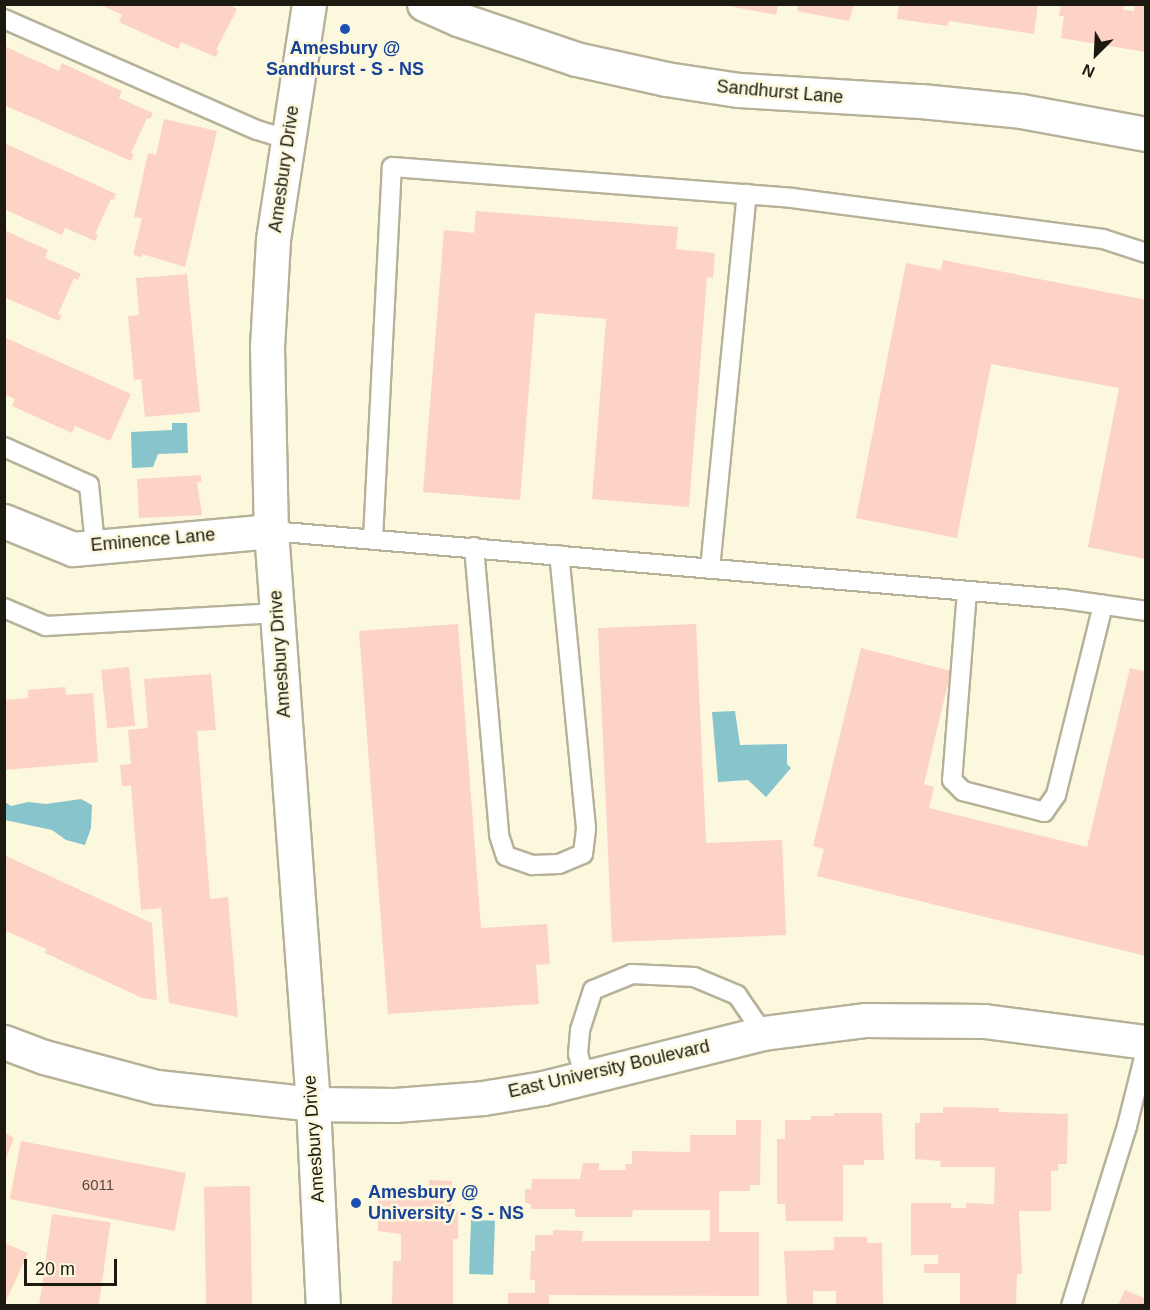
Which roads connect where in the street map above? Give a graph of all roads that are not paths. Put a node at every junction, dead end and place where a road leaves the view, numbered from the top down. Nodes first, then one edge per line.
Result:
1 (309, 4) edge
2 (424, 4) edge
3 (4, 19) edge
4 (1146, 134) edge
5 (287, 139) junction
6 (747, 194) junction
7 (1146, 253) edge
8 (4, 447) edge
9 (4, 521) edge
10 (271, 531) junction
11 (373, 539) junction
12 (95, 545) junction
13 (474, 547) junction
14 (560, 555) junction
15 (710, 569) junction
16 (967, 591) junction
17 (1103, 605) junction
18 (4, 608) edge
19 (1146, 611) edge
20 (278, 613) junction
21 (763, 1033) junction
22 (4, 1042) edge
23 (1146, 1042) edge
24 (1146, 1050) edge
25 (585, 1078) junction
26 (313, 1104) junction
27 (323, 1305) edge
28 (1071, 1305) edge

1 - 5 street, Amesbury Drive
2 - 4 street, Sandhurst Lane
3 - 5 lane
5 - 10 street, Amesbury Drive
6 - 7 lane
6 - 11 lane
6 - 15 lane
8 - 12 lane
9 - 12 street, Eminence Lane
10 - 11 lane
10 - 12 street, Eminence Lane
10 - 20 street, Amesbury Drive
11 - 13 lane
13 - 14 lane
13 - 14 lane
14 - 15 lane
15 - 16 lane
16 - 17 lane
16 - 17 lane
17 - 19 lane
18 - 20 lane
20 - 26 street, Amesbury Drive
21 - 23 street, East University Boulevard
21 - 25 street, East University Boulevard
21 - 25 lane
22 - 26 street, East University Boulevard
24 - 28 lane
25 - 26 street, East University Boulevard
26 - 27 street, Amesbury Drive

